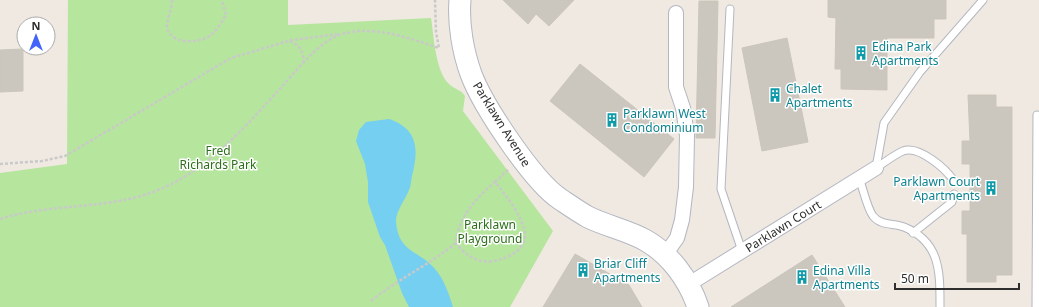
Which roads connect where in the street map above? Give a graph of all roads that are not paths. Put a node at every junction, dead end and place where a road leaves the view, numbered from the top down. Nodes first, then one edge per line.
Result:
1 (460, 0) edge
2 (983, 0) edge
3 (730, 9) dead end
4 (676, 13) dead end
5 (1037, 115) dead end
6 (876, 168) junction
7 (859, 178) junction
8 (954, 181) dead end
9 (954, 194) dead end
10 (914, 233) junction
11 (742, 251) junction
12 (665, 255) junction
13 (689, 284) junction
14 (698, 307) edge
15 (940, 307) edge
16 (1036, 307) edge

1 - 12 street, Parklawn Avenue
2 - 6 lane
3 - 11 lane
4 - 12 street
5 - 16 lane
6 - 7 street, Parklawn Court
6 - 8 lane
7 - 10 lane
7 - 11 street, Parklawn Court
9 - 10 lane
10 - 15 lane
11 - 13 street, Parklawn Court
12 - 13 street, Parklawn Avenue
13 - 14 street, Parklawn Avenue

